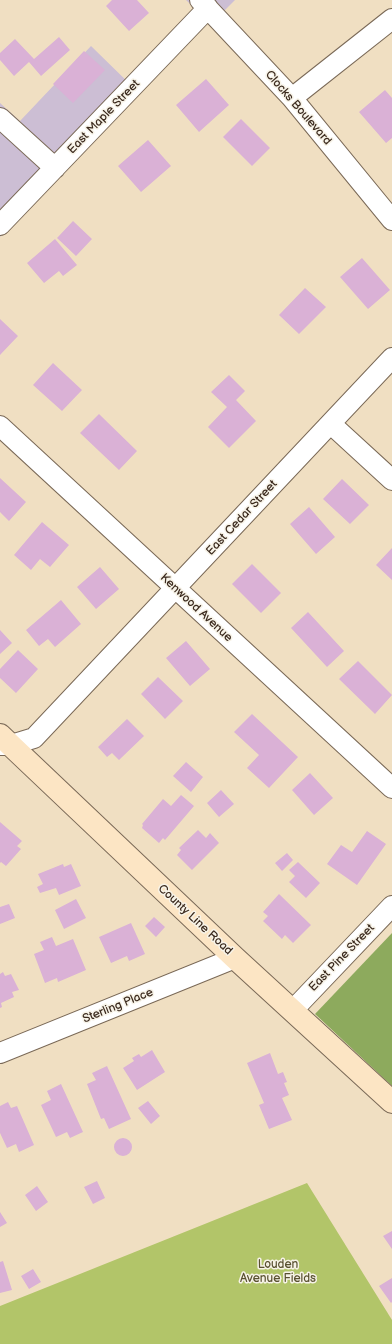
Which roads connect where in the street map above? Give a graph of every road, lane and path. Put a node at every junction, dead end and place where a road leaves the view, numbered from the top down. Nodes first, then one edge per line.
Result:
1 (204, 4) edge
2 (392, 19) edge
3 (292, 98) junction
4 (0, 118) edge
5 (55, 168) junction
6 (392, 220) edge
7 (0, 225) edge
8 (392, 358) edge
9 (331, 424) junction
10 (0, 426) edge
11 (392, 480) edge
12 (175, 588) junction
13 (4, 742) edge
14 (392, 788) edge
15 (392, 906) edge
16 (235, 958) junction
17 (293, 1010) junction
18 (0, 1053) edge
19 (392, 1102) edge

1 - 3 street, Clocks Boulevard
1 - 5 street, East Maple Street
2 - 3 street
3 - 6 street, Clocks Boulevard
4 - 5 street
5 - 7 street, East Maple Street
8 - 9 street, East Cedar Street
9 - 11 street
9 - 12 street, East Cedar Street
10 - 12 street, Kenwood Avenue
12 - 13 street, East Cedar Street
12 - 14 street, Kenwood Avenue
13 - 16 main road, County Line Road
15 - 17 street, East Pine Street
16 - 17 main road, County Line Road
16 - 18 street, Sterling Place
17 - 19 main road, County Line Road

